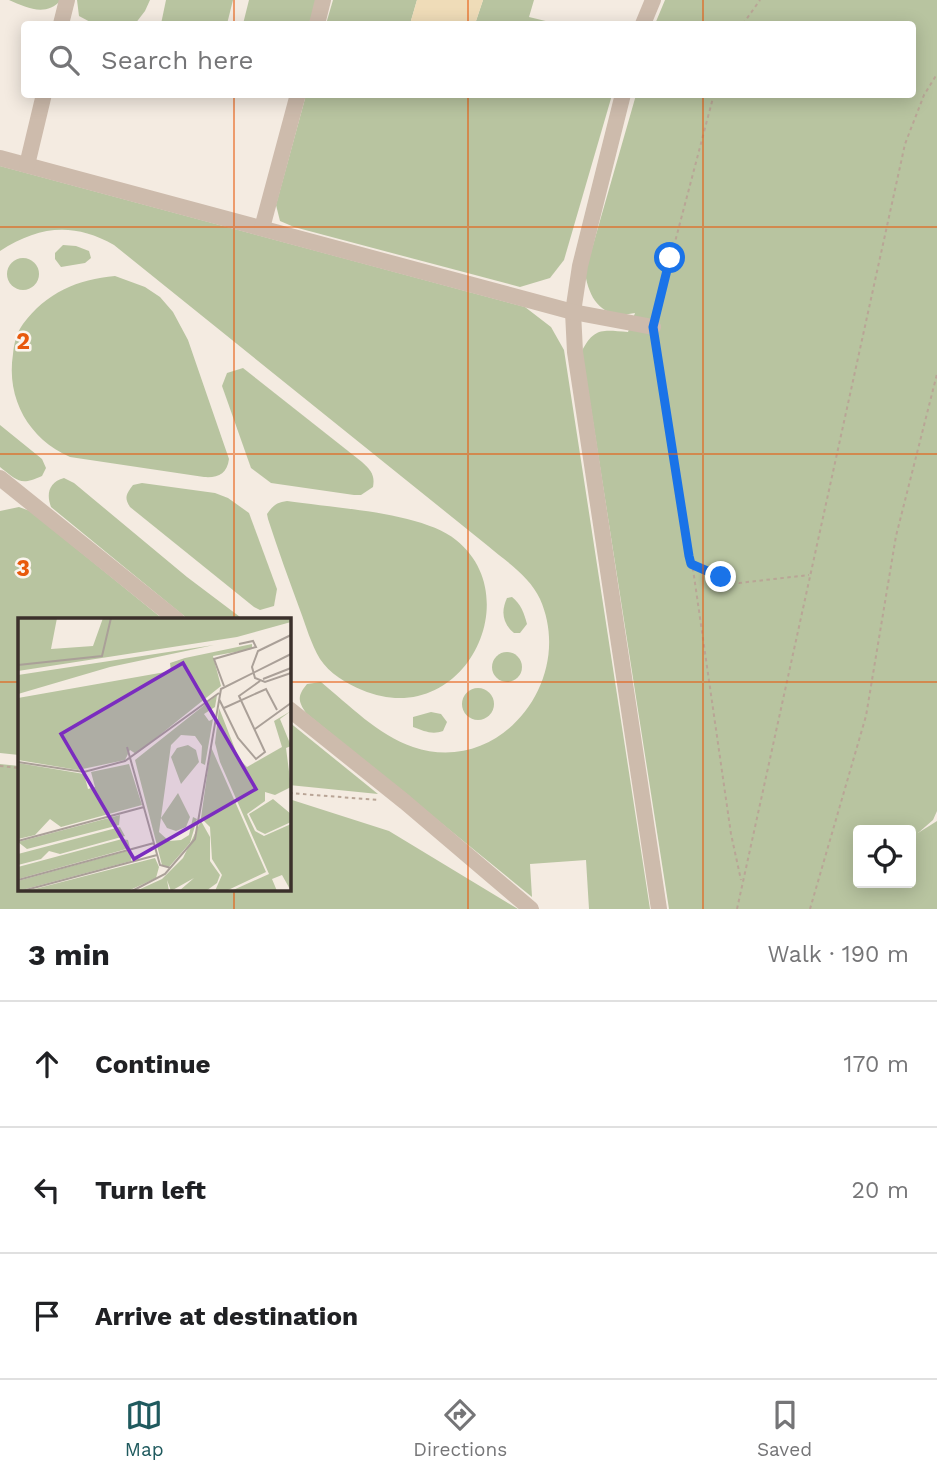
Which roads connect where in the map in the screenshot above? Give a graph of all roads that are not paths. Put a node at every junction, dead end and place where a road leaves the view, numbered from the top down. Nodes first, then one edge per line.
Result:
1 (67, 0) edge
2 (323, 0) edge
3 (653, 0) edge
4 (62, 21) edge
5 (318, 21) edge
6 (644, 21) edge
7 (43, 98) edge
8 (297, 98) edge
9 (622, 98) edge
10 (0, 158) edge
11 (27, 165) junction
12 (262, 229) junction
13 (573, 312) junction
14 (653, 327) road end
15 (0, 478) edge
16 (175, 618) edge
17 (290, 710) edge
18 (531, 909) edge
19 (659, 909) edge

1 - 4 street
2 - 5 street
3 - 6 street
7 - 11 street
8 - 12 street
9 - 13 street
10 - 11 street
11 - 12 street
12 - 13 street
13 - 14 street
13 - 19 street
15 - 16 street
17 - 18 street

